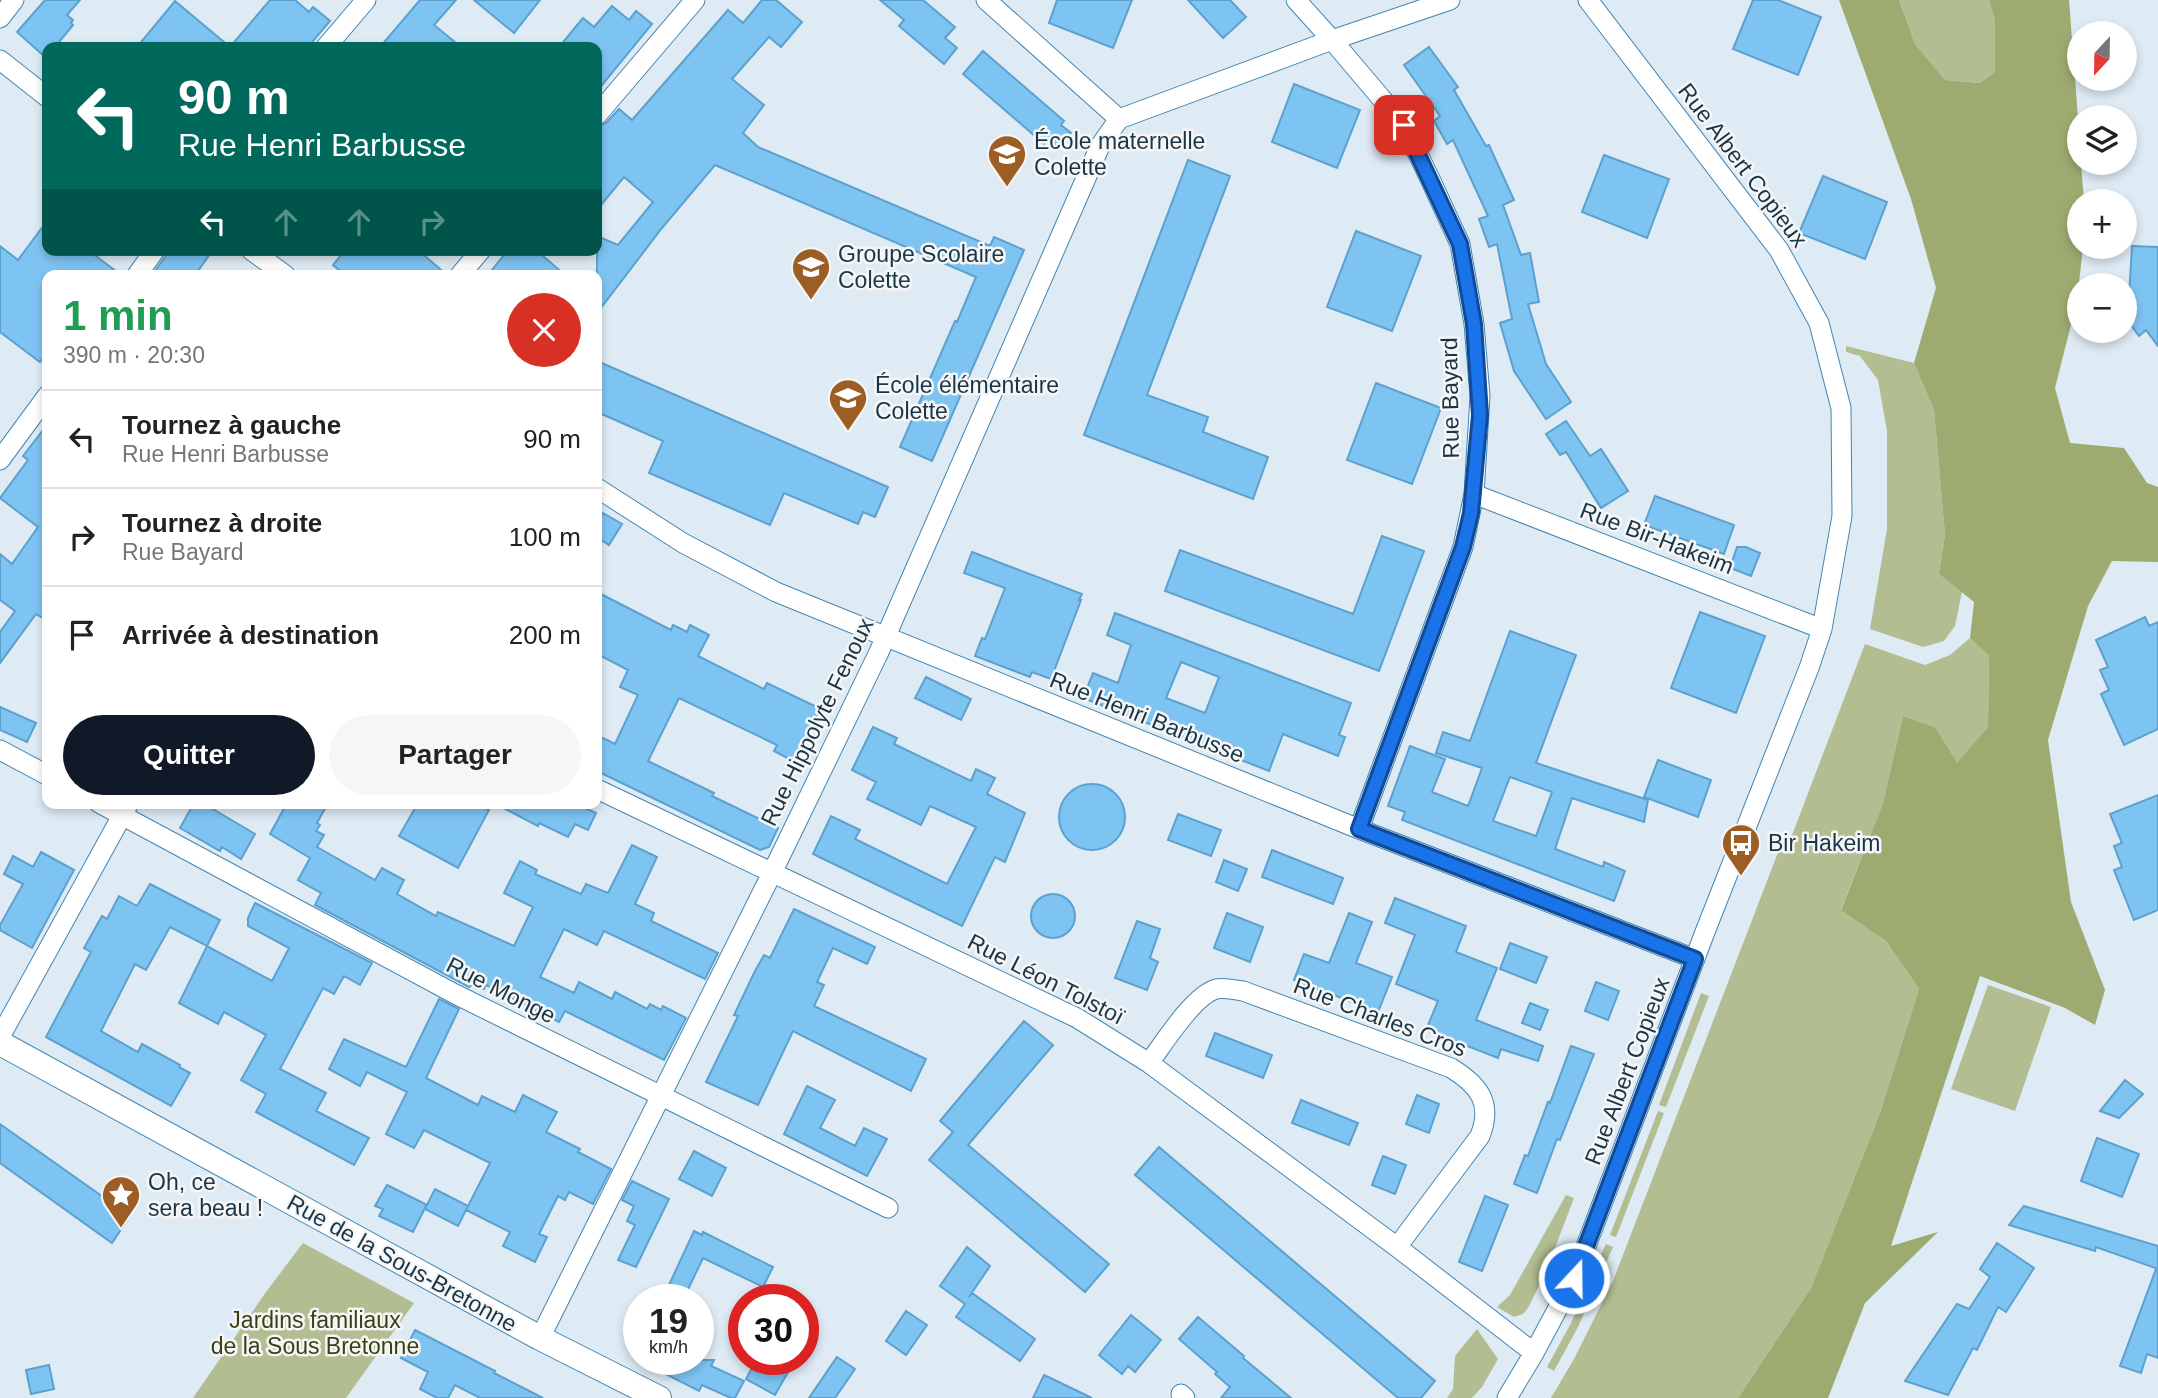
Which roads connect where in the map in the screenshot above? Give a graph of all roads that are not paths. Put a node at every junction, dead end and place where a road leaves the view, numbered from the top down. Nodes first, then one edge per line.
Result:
1 (14, 0) edge
2 (366, 0) edge
3 (695, 0) edge
4 (986, 0) edge
5 (1296, 0) edge
6 (1450, 0) edge
7 (1588, 0) edge
8 (0, 18) edge
9 (1332, 40) junction
10 (330, 42) edge
11 (1, 64) edge
12 (42, 93) edge
13 (602, 109) edge
14 (1119, 119) junction
15 (259, 256) edge
16 (476, 256) edge
17 (278, 270) edge
18 (464, 270) edge
19 (42, 403) edge
20 (0, 460) edge
21 (602, 491) edge
22 (1474, 494) junction
23 (1822, 629) junction
24 (886, 637) junction
25 (0, 750) edge
26 (42, 772) edge
27 (602, 791) edge
28 (125, 809) edge
29 (1359, 829) junction
30 (772, 873) junction
31 (1695, 959) junction
32 (0, 1037) edge
33 (0, 1043) edge
34 (1149, 1063) junction
35 (660, 1097) junction
36 (888, 1208) dead end
37 (1397, 1247) junction
38 (540, 1338) junction
39 (1534, 1353) junction
40 (651, 1396) edge
41 (1507, 1398) edge

1 - 8 street
2 - 10 street
3 - 13 street
4 - 14 street
5 - 9 street, Rue Bayard
6 - 9 street
7 - 23 street, Rue Albert Copieux
9 - 14 street
9 - 22 street, Rue Bayard
11 - 12 street
14 - 24 street, Rue Hippolyte Fenoux
15 - 17 street
16 - 18 street
19 - 20 street
21 - 24 street, Rue Henri Barbusse
22 - 23 street, Rue Bir-Hakeim
22 - 29 street, Rue Bayard
23 - 31 street, Rue Albert Copieux
24 - 29 street, Rue Henri Barbusse
24 - 30 street, Rue Hippolyte Fenoux
25 - 26 street
27 - 30 street, Rue Léon Tolstoï
28 - 32 street
28 - 35 street, Rue Monge
29 - 31 street, Rue Henri Barbusse
30 - 34 street, Rue Léon Tolstoï
30 - 35 street, Rue Hippolyte Fenoux
31 - 39 street, Rue Albert Copieux
33 - 38 street, Rue de la Sous-Bretonne
34 - 37 street, Rue Léon Tolstoï
34 - 37 street, Rue Charles Cros
35 - 36 street, Rue Monge
35 - 38 street, Rue Hippolyte Fenoux
37 - 39 street, Rue Léon Tolstoï
38 - 40 street, Rue de la Sous-Bretonne
39 - 41 street, Rue Albert Copieux

